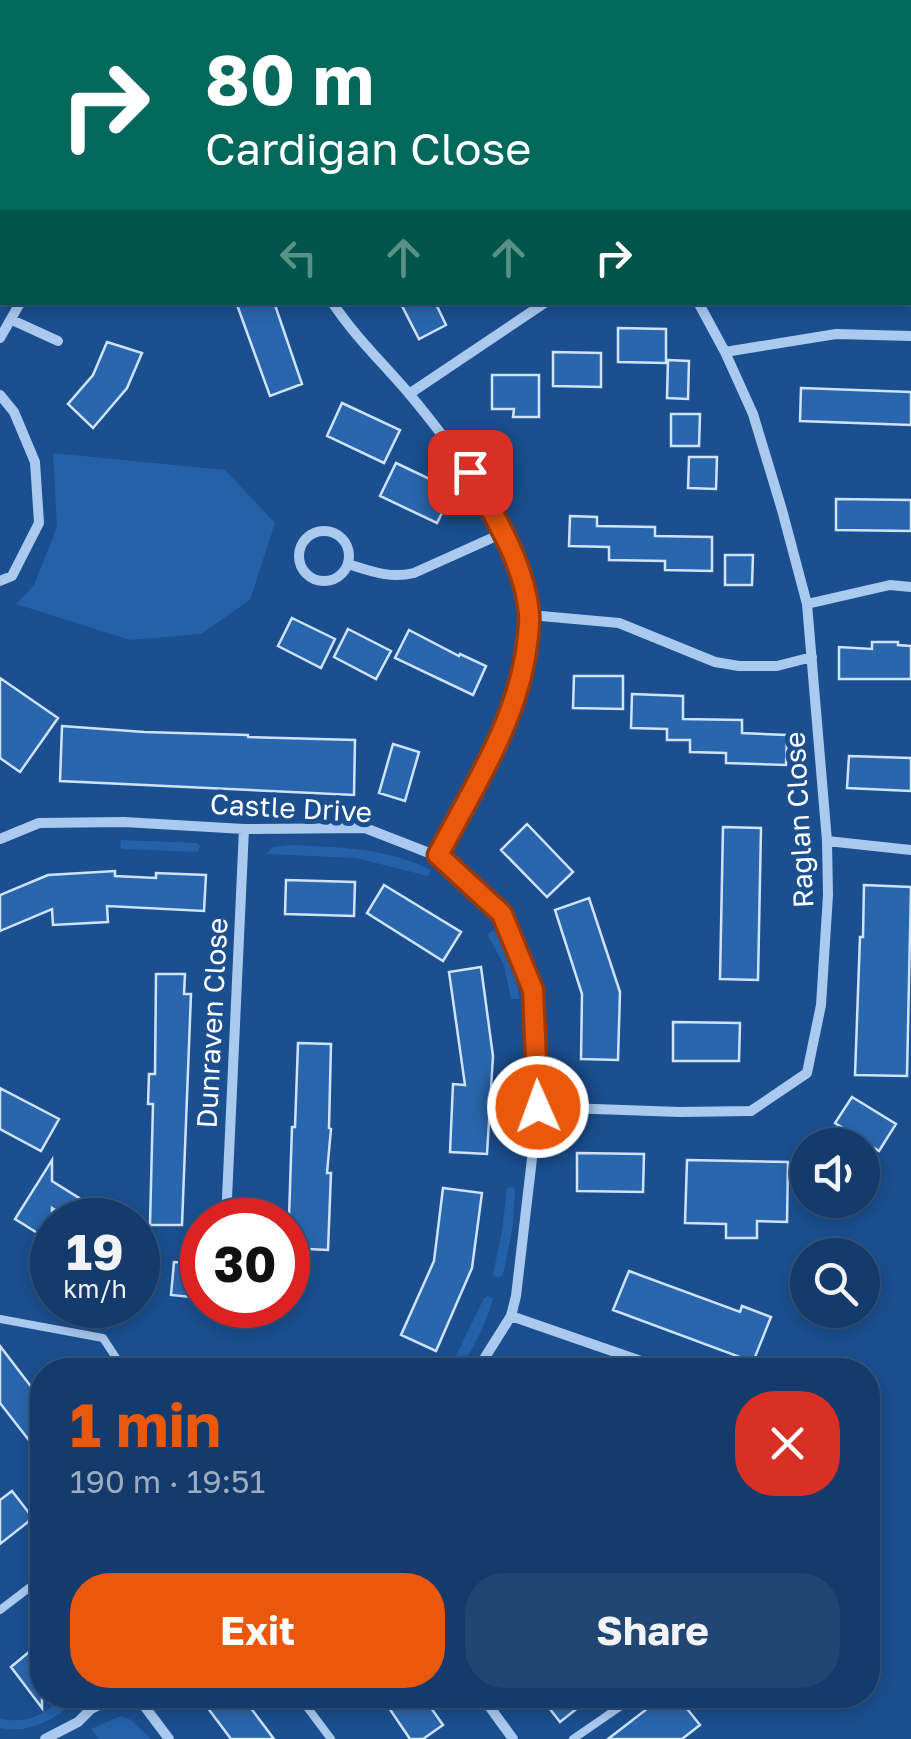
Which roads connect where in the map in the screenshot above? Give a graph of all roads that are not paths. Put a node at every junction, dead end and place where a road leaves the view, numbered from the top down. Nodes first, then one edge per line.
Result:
1 (19, 305) edge
2 (334, 305) edge
3 (542, 305) edge
4 (700, 305) edge
5 (12, 320) junction
6 (911, 336) edge
7 (0, 338) edge
8 (58, 341) dead end
9 (724, 352) junction
10 (0, 394) edge
11 (409, 394) junction
12 (504, 533) junction
13 (348, 564) junction
14 (0, 582) edge
15 (911, 587) edge
16 (806, 604) junction
17 (530, 615) junction
18 (812, 658) junction
19 (244, 829) junction
20 (0, 839) edge
21 (827, 841) junction
22 (911, 850) edge
23 (438, 855) junction
24 (538, 1107) junction
25 (227, 1198) edge
26 (511, 1316) junction
27 (0, 1319) edge
28 (116, 1358) edge
29 (485, 1358) edge
30 (632, 1358) edge
31 (30, 1587) edge
32 (0, 1610) edge
33 (93, 1708) edge
34 (146, 1708) edge
35 (308, 1708) edge
36 (490, 1708) edge
37 (618, 1708) edge
38 (45, 1739) edge
39 (169, 1739) edge
40 (331, 1739) edge
41 (513, 1739) edge
42 (574, 1739) edge

1 - 5 street
2 - 11 street
3 - 11 street
4 - 9 street, Raglan Close
5 - 7 street
5 - 8 street
6 - 9 street
9 - 16 street, Raglan Close
10 - 14 street
11 - 12 street
12 - 13 street
12 - 17 street
13 - 13 street
15 - 16 street
16 - 18 street, Raglan Close
17 - 18 street
17 - 23 street
18 - 21 street, Raglan Close
19 - 20 street, Castle Drive
19 - 23 street, Castle Drive
19 - 25 street, Dunraven Close
21 - 22 street
21 - 24 street, Raglan Close
23 - 24 street, Castle Drive
24 - 26 street, Castle Drive
26 - 29 street, Castle Drive
26 - 30 street
27 - 28 lane
31 - 32 lane
33 - 38 street
34 - 39 street
35 - 40 lane
36 - 41 street
37 - 42 lane

